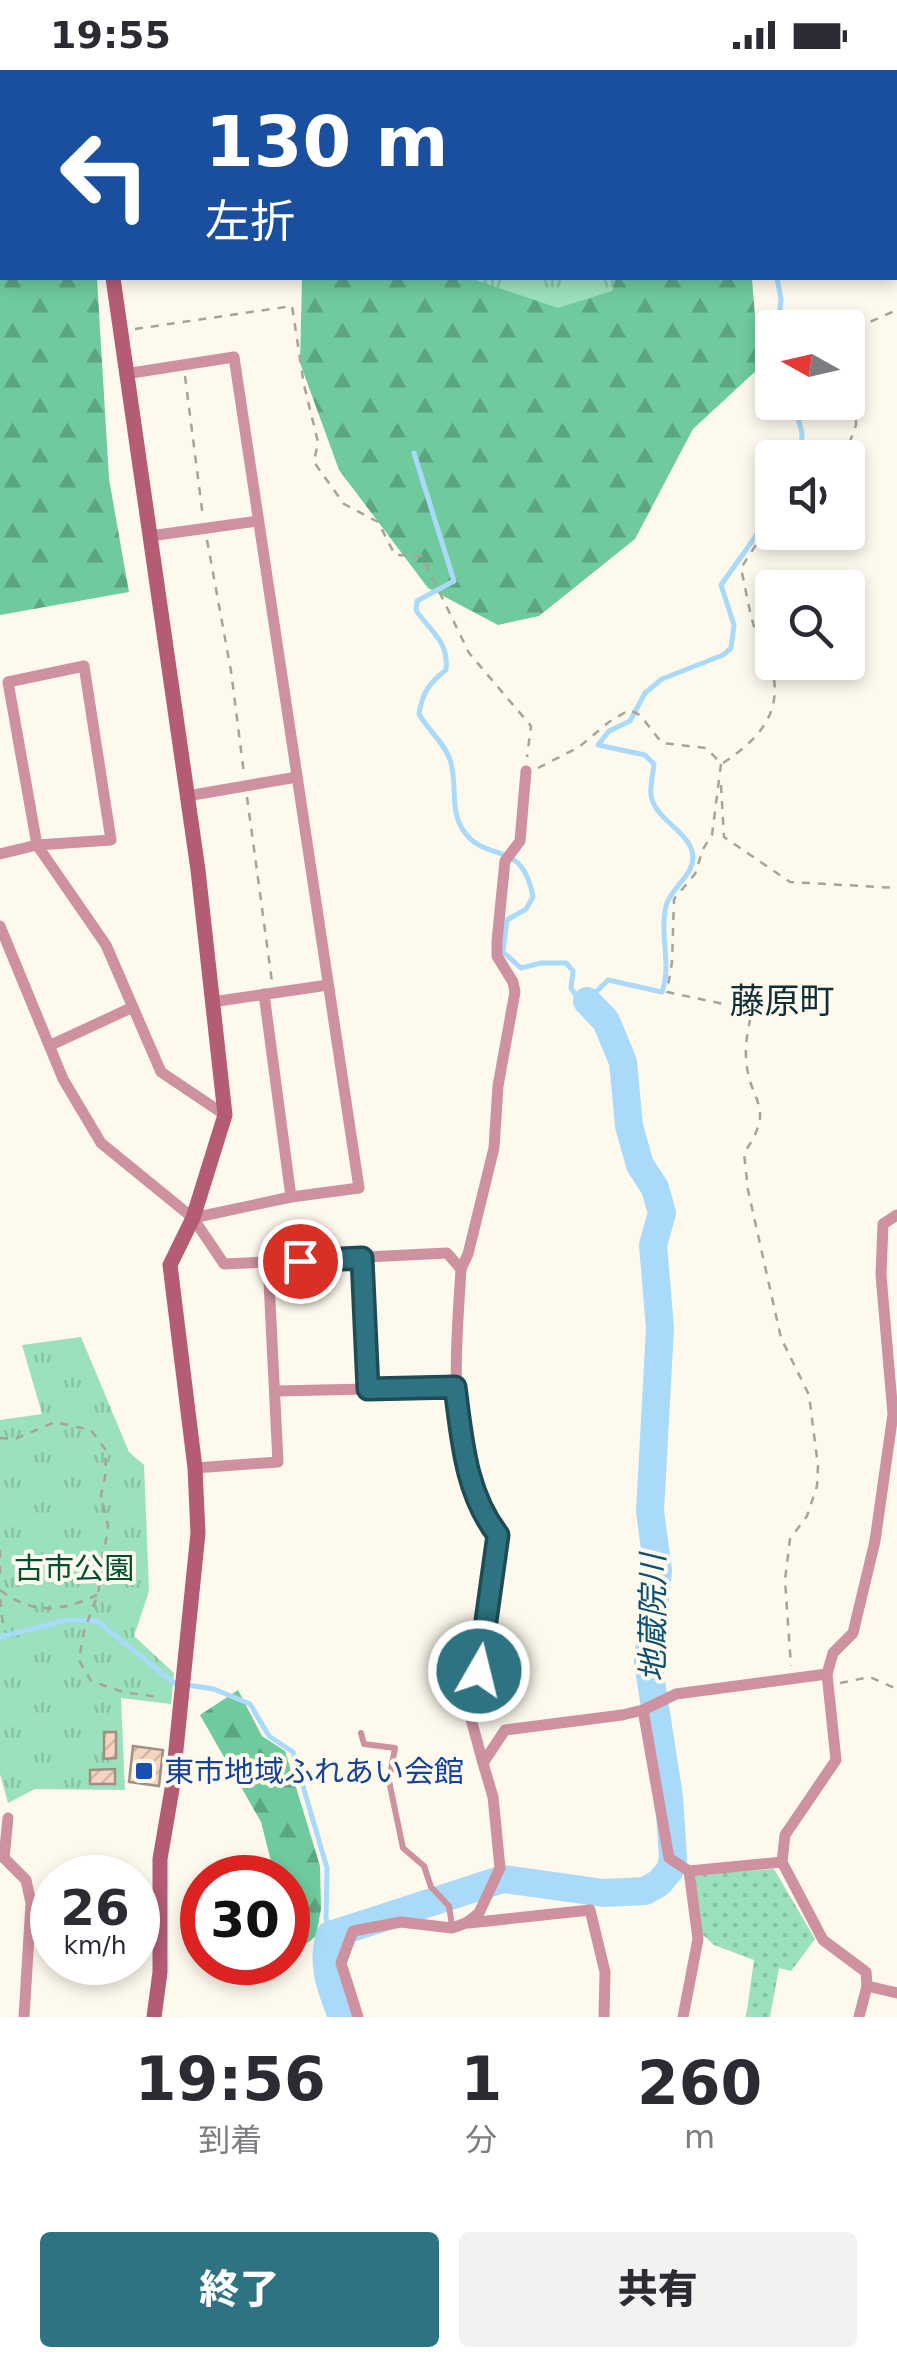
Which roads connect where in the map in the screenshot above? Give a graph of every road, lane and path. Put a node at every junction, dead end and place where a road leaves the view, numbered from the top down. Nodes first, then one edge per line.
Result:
1 (113, 280) edge
2 (897, 310) edge
3 (120, 332) junction
4 (183, 365) junction
5 (125, 374) junction
6 (851, 440) edge
7 (258, 520) junction
8 (204, 528) junction
9 (150, 536) junction
10 (755, 546) edge
11 (721, 764) junction
12 (526, 772) junction
13 (297, 777) junction
14 (720, 778) junction
15 (246, 786) junction
16 (187, 796) junction
17 (36, 845) junction
18 (0, 854) edge
19 (897, 888) edge
20 (0, 926) edge
21 (328, 985) junction
22 (269, 994) junction
23 (212, 1002) junction
24 (133, 1007) junction
25 (51, 1045) junction
26 (225, 1115) junction
27 (291, 1197) junction
28 (897, 1215) edge
29 (193, 1218) junction
30 (362, 1258) junction
31 (268, 1262) junction
32 (461, 1269) junction
33 (455, 1387) junction
34 (368, 1389) junction
35 (277, 1391) junction
36 (0, 1438) edge
37 (195, 1468) junction
38 (0, 1550) edge
39 (0, 1580) edge
40 (0, 1590) edge
41 (98, 1594) junction
42 (0, 1599) edge
43 (2, 1624) edge
44 (792, 1677) junction
45 (828, 1680) junction
46 (897, 1689) edge
47 (158, 1697) dead end
48 (643, 1710) junction
49 (361, 1733) dead end
50 (483, 1763) junction
51 (8, 1818) dead end
52 (782, 1862) junction
53 (689, 1870) junction
54 (466, 1923) junction
55 (452, 1928) junction
56 (867, 1986) junction
57 (897, 1994) edge
58 (24, 2017) edge
59 (154, 2017) edge
60 (358, 2017) edge
61 (604, 2017) edge
62 (684, 2017) edge
63 (859, 2017) edge

1 - 3 street
2 - 6 path
3 - 5 street
3 - 12 path
4 - 5 street
4 - 7 street
4 - 8 path
5 - 9 street
7 - 8 street
7 - 13 street
8 - 9 street
8 - 15 path
9 - 16 street
10 - 11 path
11 - 12 path
11 - 14 path
12 - 32 street
13 - 15 street
13 - 21 street
14 - 19 path
14 - 44 path
15 - 16 street
15 - 22 path
16 - 23 street
17 - 17 street
17 - 18 street
17 - 24 street
20 - 25 street
21 - 22 street
21 - 27 street
22 - 23 street
22 - 27 street
23 - 26 street
24 - 25 street
24 - 26 street
25 - 29 street
26 - 29 street
27 - 29 street
28 - 45 street
29 - 31 street
29 - 37 street
30 - 31 street
30 - 32 street
30 - 34 street
31 - 35 street
32 - 33 street
33 - 34 street
33 - 50 street
34 - 35 street
35 - 37 street
36 - 41 path
37 - 59 street
38 - 39 path
40 - 41 path
41 - 47 path
42 - 43 path
44 - 45 street
44 - 48 street
45 - 46 path
45 - 52 street
48 - 50 street
48 - 53 street
49 - 55 lane
50 - 54 street
51 - 58 street
52 - 53 street
52 - 56 street
53 - 62 street
54 - 55 street
54 - 61 street
55 - 60 street
56 - 57 street
56 - 63 street

